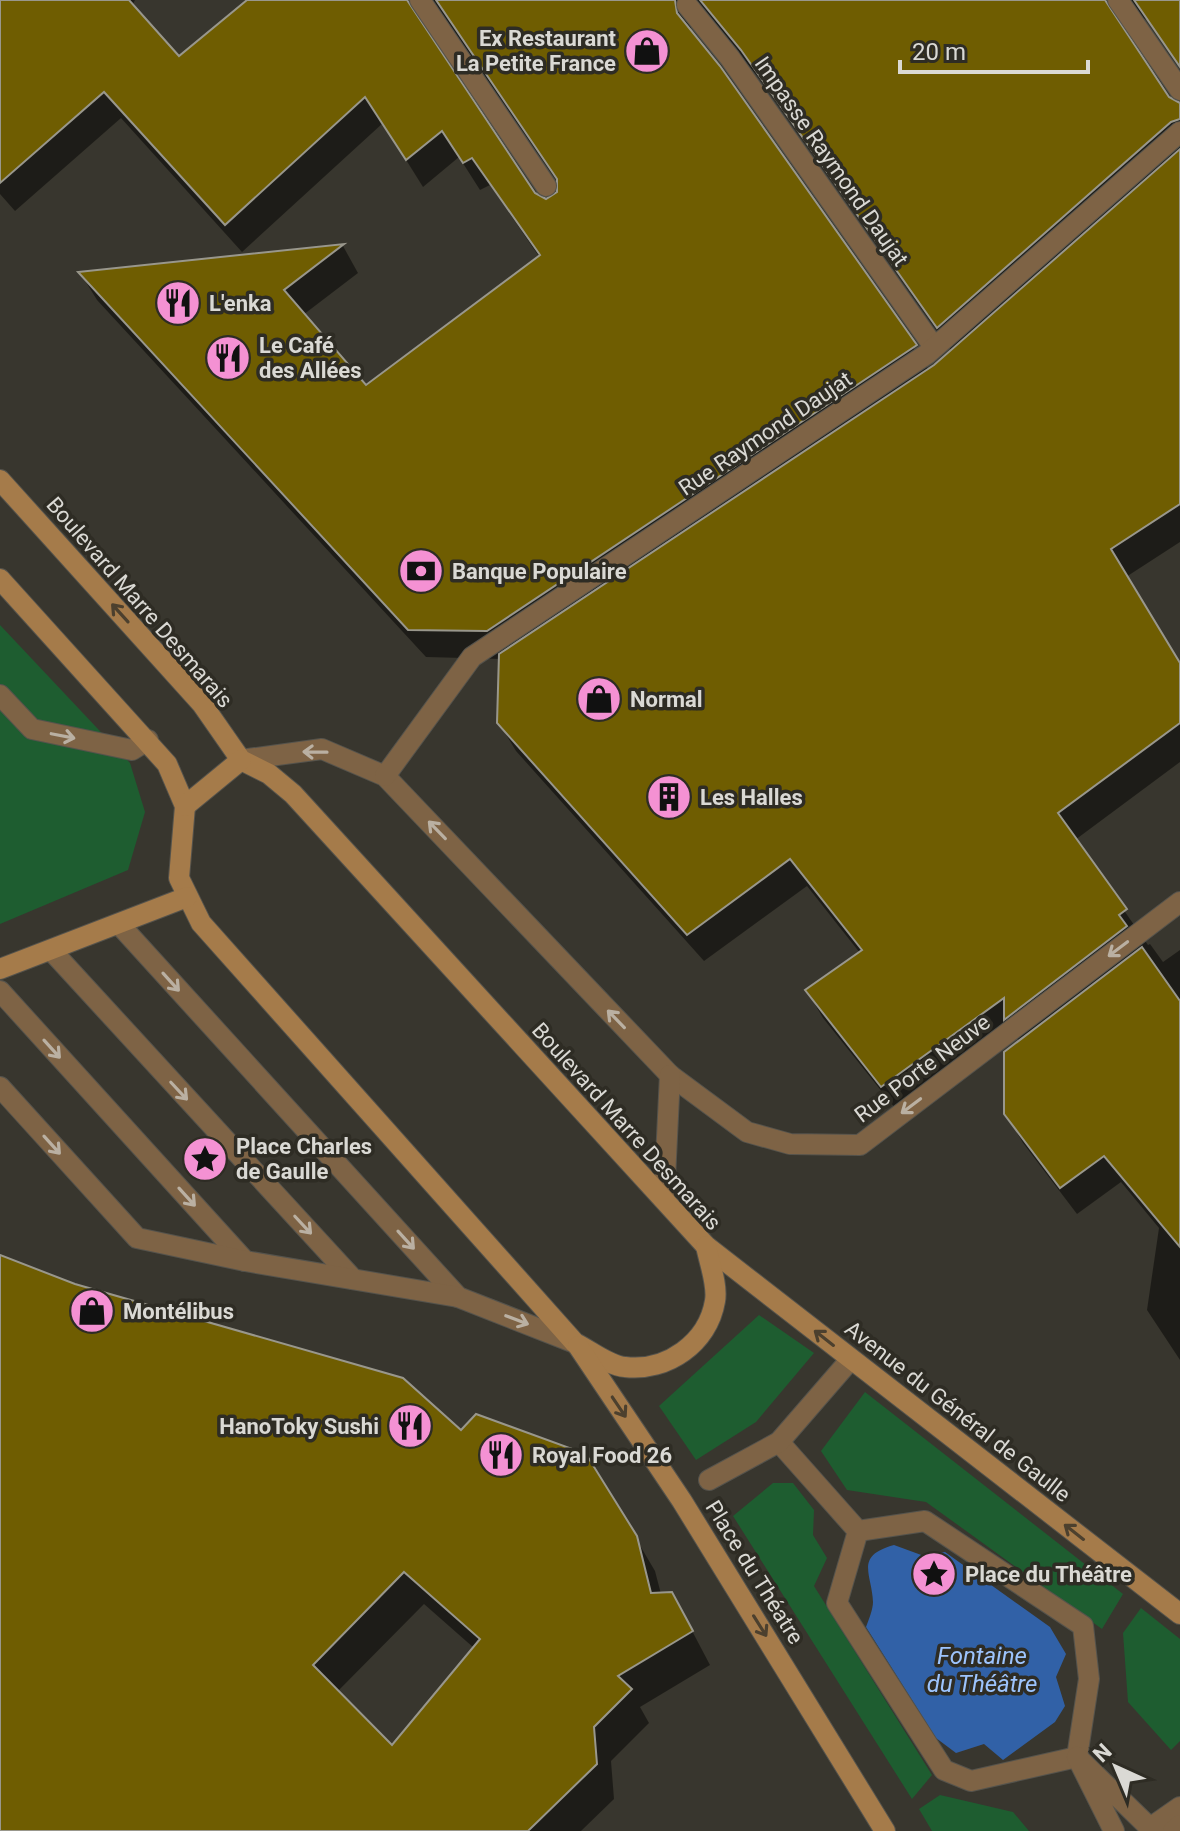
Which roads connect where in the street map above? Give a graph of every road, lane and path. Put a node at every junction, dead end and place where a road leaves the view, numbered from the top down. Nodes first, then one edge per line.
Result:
1 (420, 0) edge
2 (1118, 0) edge
3 (687, 5) dead end
4 (1180, 90) edge
5 (1180, 132) edge
6 (546, 186) dead end
7 (934, 347) junction
8 (0, 480) edge
9 (0, 579) edge
10 (0, 695) edge
11 (148, 740) junction
12 (241, 760) junction
13 (385, 776) junction
14 (185, 806) junction
15 (187, 897) junction
16 (1180, 902) edge
17 (119, 924) junction
18 (51, 950) junction
19 (0, 969) edge
20 (0, 991) edge
21 (670, 1075) junction
22 (0, 1087) edge
23 (664, 1199) junction
24 (706, 1246) junction
25 (245, 1261) junction
26 (353, 1279) junction
27 (458, 1297) junction
28 (575, 1343) junction
29 (851, 1359) junction
30 (779, 1442) junction
31 (709, 1480) dead end
32 (858, 1531) junction
33 (1180, 1614) edge
34 (1077, 1757) junction
35 (1180, 1807) edge
36 (1180, 1825) edge
37 (885, 1831) edge
38 (1114, 1831) edge
39 (1173, 1831) edge

1 - 6 street
2 - 4 street
3 - 7 street, Impasse Raymond Daujat
5 - 7 street, Rue Raymond Daujat
7 - 13 street, Rue Raymond Daujat
12 -> 8 main road, Boulevard Marre Desmarais
9 - 11 main road
10 -> 11 street
11 - 14 main road
13 -> 12 street
12 - 14 main road
12 - 23 main road, Boulevard Marre Desmarais
21 -> 13 street, Rue Porte Neuve
14 - 15 main road, Boulevard Marre Desmarais
15 - 17 main road
15 - 28 main road, Boulevard Marre Desmarais
16 -> 21 street, Rue Porte Neuve
17 - 18 main road
17 -> 27 street
18 - 19 main road
18 -> 26 street
20 -> 25 street
21 - 23 street
22 -> 25 street
23 - 24 main road, Boulevard Marre Desmarais
24 - 28 main road, Boulevard Marre Desmarais
29 -> 24 main road, Avenue du Général de Gaulle
25 - 26 street
26 - 27 street
27 -> 28 street
28 -> 37 main road, Place du Théatre
29 - 30 street
33 -> 29 main road, Avenue du Général de Gaulle
30 - 31 street
30 - 32 street
32 - 34 street
32 - 34 street
34 - 35 street
34 - 38 street
36 - 39 street

